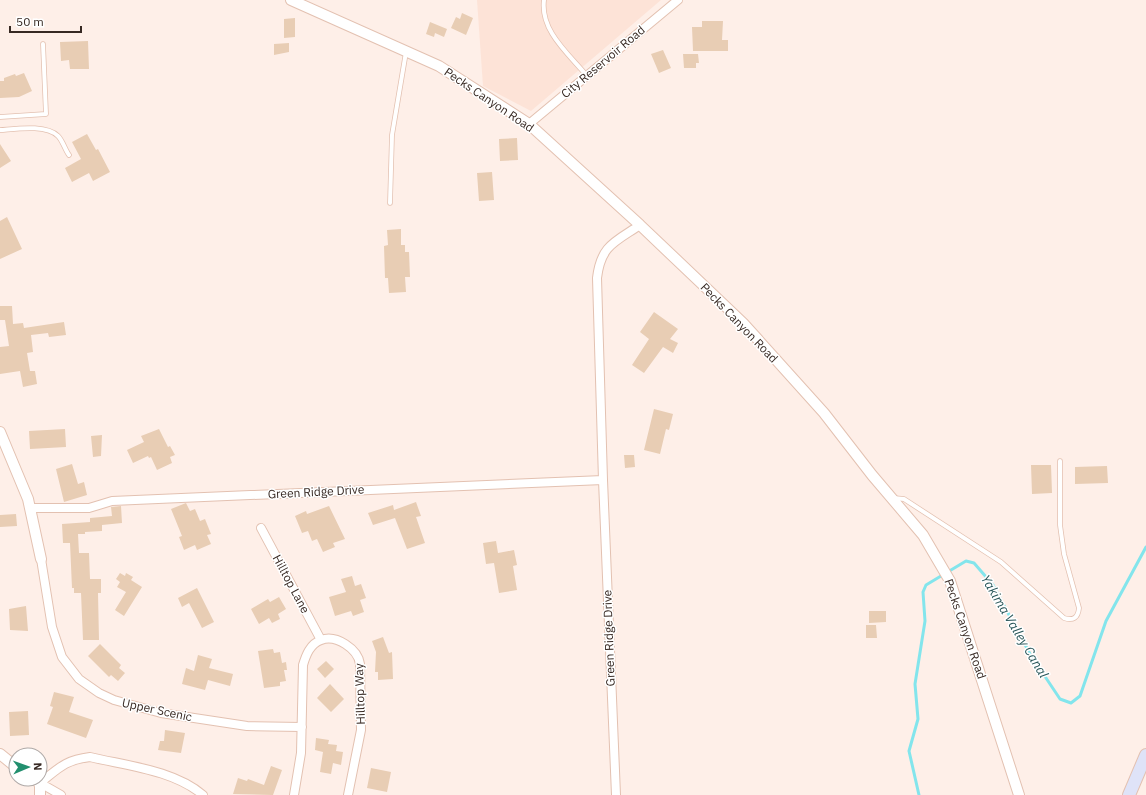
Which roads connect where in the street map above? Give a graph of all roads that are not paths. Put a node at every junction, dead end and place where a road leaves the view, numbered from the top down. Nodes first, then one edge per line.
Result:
1 (290, 0) edge
2 (544, 0) edge
3 (678, 0) edge
4 (43, 44) dead end
5 (406, 52) junction
6 (587, 76) junction
7 (0, 117) edge
8 (529, 124) junction
9 (0, 130) edge
10 (68, 156) dead end
11 (390, 203) dead end
12 (640, 225) junction
13 (0, 432) edge
14 (1060, 461) dead end
15 (603, 480) junction
16 (892, 498) junction
17 (31, 508) junction
18 (261, 528) dead end
19 (41, 559) joint
20 (322, 640) junction
21 (302, 727) junction
22 (0, 754) edge
23 (1146, 755) edge
24 (8, 760) edge
25 (48, 773) edge
26 (47, 787) edge
27 (61, 795) edge
28 (204, 795) edge
29 (294, 795) edge
30 (348, 795) edge
31 (616, 795) edge
32 (1019, 795) edge
33 (1129, 795) edge

1 - 5 street, Pecks Canyon Road
2 - 6 lane
3 - 6 street, City Reservoir Road
4 - 7 lane
5 - 8 street, Pecks Canyon Road
5 - 11 lane
6 - 8 street, City Reservoir Road
8 - 12 street, Pecks Canyon Road
9 - 10 lane
12 - 15 street, Green Ridge Drive
12 - 16 street, Pecks Canyon Road
13 - 17 street
14 - 16 lane
15 - 17 street, Green Ridge Drive
15 - 31 street, Green Ridge Drive
16 - 32 street, Pecks Canyon Road
17 - 19 street
18 - 20 street, Hilltop Lane
19 - 21 street, Upper Scenic
20 - 21 street
20 - 30 street, Hilltop Way
21 - 29 street
22 - 24 street
23 - 33 main road
25 - 28 street
26 - 27 street

